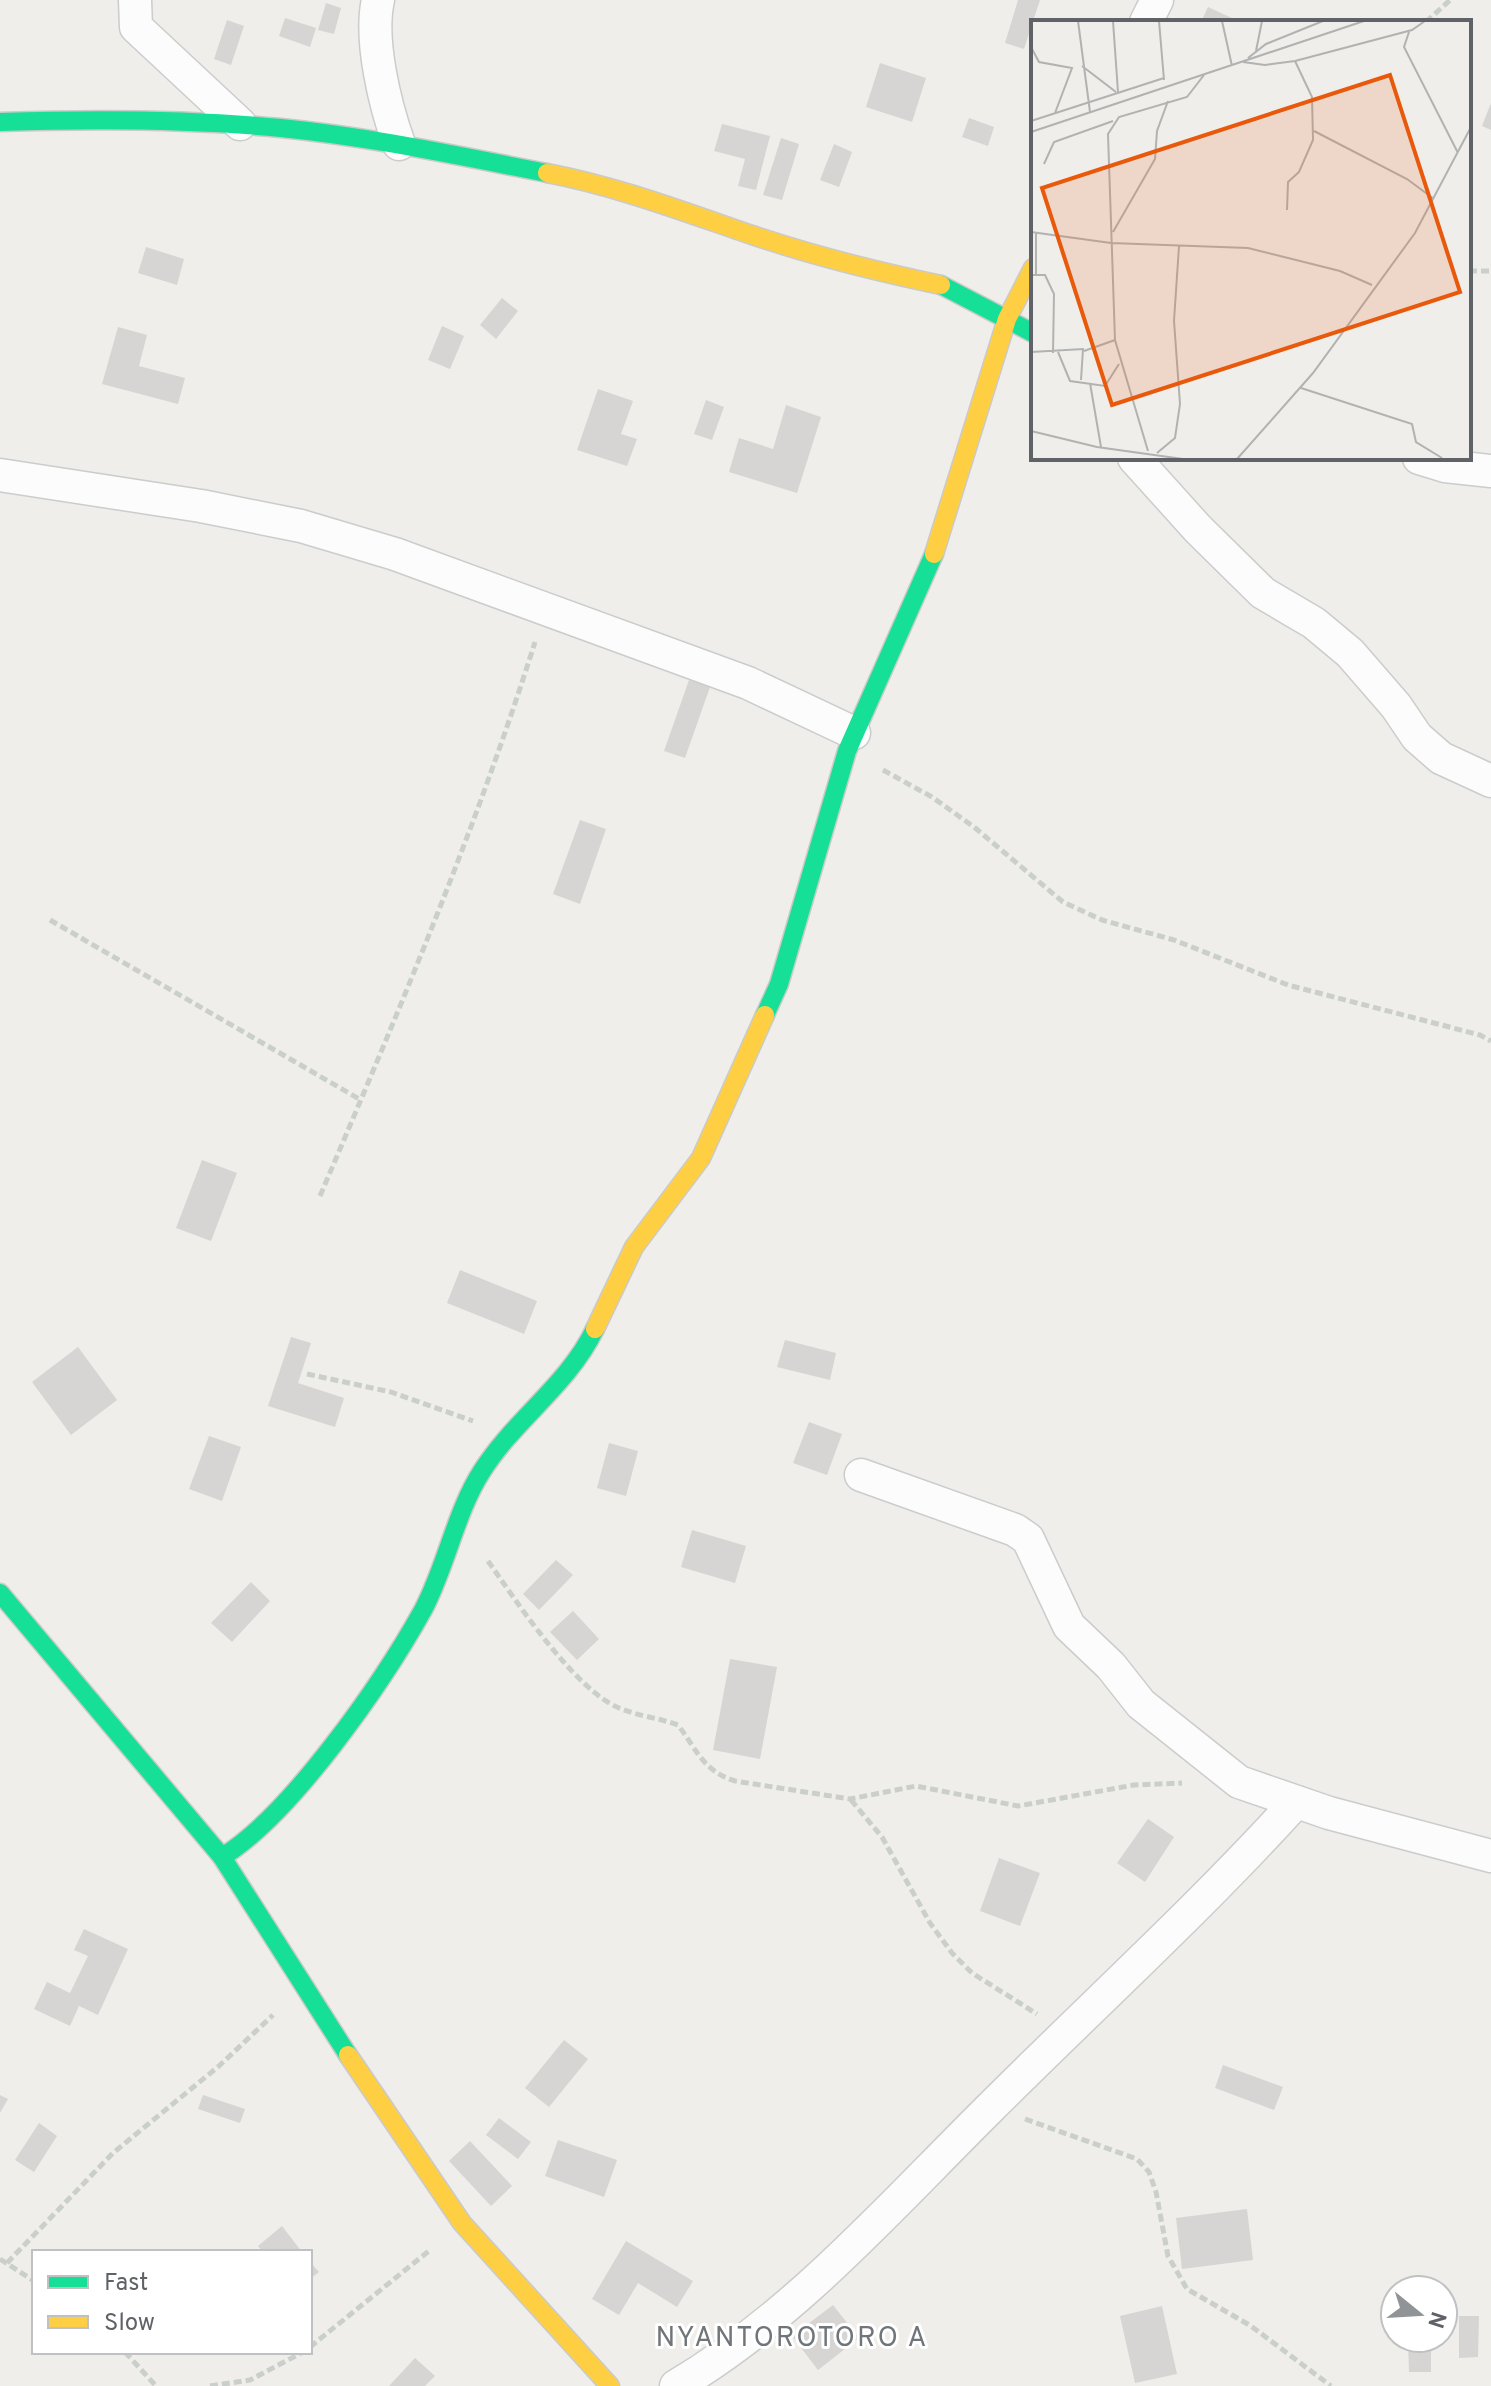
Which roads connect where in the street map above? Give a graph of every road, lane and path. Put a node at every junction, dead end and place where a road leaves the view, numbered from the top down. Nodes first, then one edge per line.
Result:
1 (135, 0) edge
2 (378, 0) edge
3 (1157, 0) edge
4 (1450, 0) edge
5 (1147, 20) edge
6 (1428, 20) edge
7 (0, 122) edge
8 (240, 124) junction
9 (399, 144) junction
10 (1031, 272) edge
11 (1007, 319) junction
12 (1031, 332) edge
13 (1136, 460) edge
14 (1426, 460) edge
15 (1491, 471) edge
16 (0, 475) edge
17 (546, 607) junction
18 (850, 742) junction
19 (1491, 781) edge
20 (50, 920) dead end
21 (1491, 1041) edge
22 (361, 1100) junction
23 (320, 1196) dead end
24 (307, 1374) dead end
25 (512, 1434) junction
26 (861, 1475) dead end
27 (460, 1520) junction
28 (0, 1593) edge
29 (1239, 1782) junction
30 (850, 1799) junction
31 (1296, 1802) junction
32 (1491, 1856) edge
33 (222, 1857) junction
34 (302, 1987) junction
35 (1066, 2036) junction
36 (991, 2107) junction
37 (462, 2223) junction
38 (0, 2259) edge
39 (7, 2263) junction
40 (32, 2280) edge
41 (312, 2346) edge
42 (127, 2354) edge
43 (299, 2354) edge
44 (156, 2386) edge
45 (210, 2386) edge
46 (610, 2386) edge
47 (676, 2386) edge
48 (1331, 2386) edge

1 - 8 street
2 - 9 street
3 - 5 street
4 - 6 path
7 - 8 street
8 - 9 street
9 - 11 street
10 - 11 street
11 - 12 street
11 - 18 street
13 - 19 street
14 - 15 street
16 - 17 street
17 - 18 street
17 - 22 path
18 - 21 path
18 - 25 street
20 - 22 path
22 - 23 path
24 - 25 path
25 - 27 street
26 - 29 street
27 - 30 path
27 - 33 street
28 - 33 street
29 - 30 path
29 - 31 street
30 - 35 path
31 - 32 street
31 - 35 street
33 - 34 street
34 - 37 street
34 - 39 path
35 - 36 street
36 - 47 street
36 - 48 path
37 - 41 path
37 - 46 street
38 - 39 path
39 - 40 path
42 - 44 path
43 - 45 path

